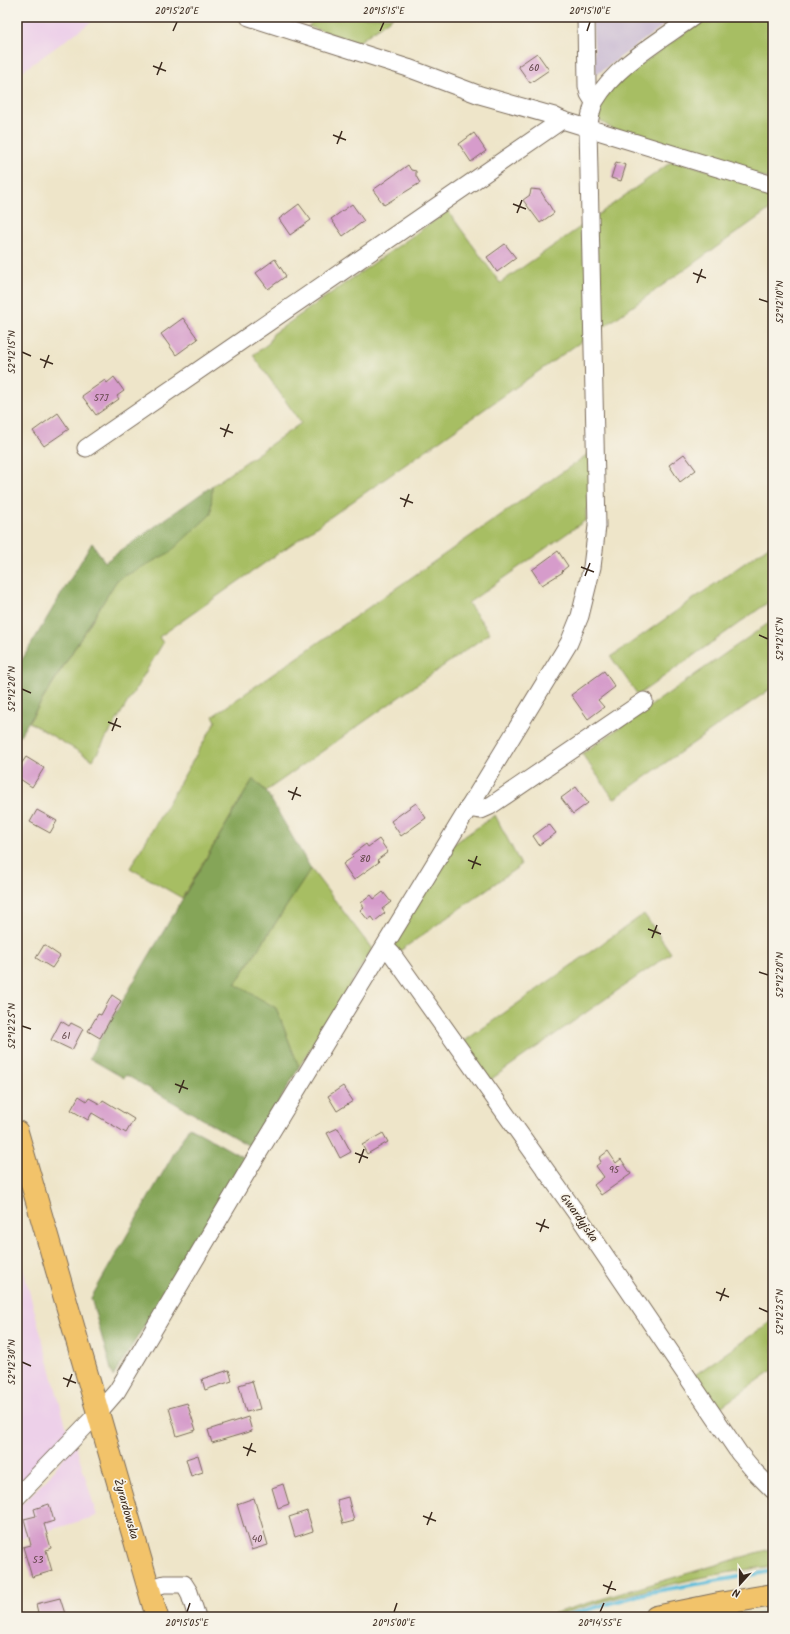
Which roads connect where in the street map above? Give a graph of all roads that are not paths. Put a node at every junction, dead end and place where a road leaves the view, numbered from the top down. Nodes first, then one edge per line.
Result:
1 (249, 17) edge
2 (586, 17) edge
3 (693, 17) edge
4 (594, 102) junction
5 (562, 120) junction
6 (588, 128) junction
7 (773, 185) edge
8 (86, 448) dead end
9 (644, 701) dead end
10 (468, 808) junction
11 (385, 947) junction
12 (17, 1132) edge
13 (97, 1414) junction
14 (773, 1490) edge
15 (17, 1497) edge
16 (773, 1595) edge
17 (153, 1607) edge
18 (197, 1617) edge
19 (656, 1617) edge

1 - 5 street
2 - 4 street
3 - 4 street
4 - 6 street
5 - 6 street
5 - 8 street
6 - 7 street
6 - 10 street
9 - 10 street
10 - 11 street
11 - 13 street
11 - 14 street, Gwardyjska
12 - 13 main road, Żyrardowska
13 - 15 street
13 - 17 main road, Żyrardowska
16 - 19 main road
17 - 18 street

